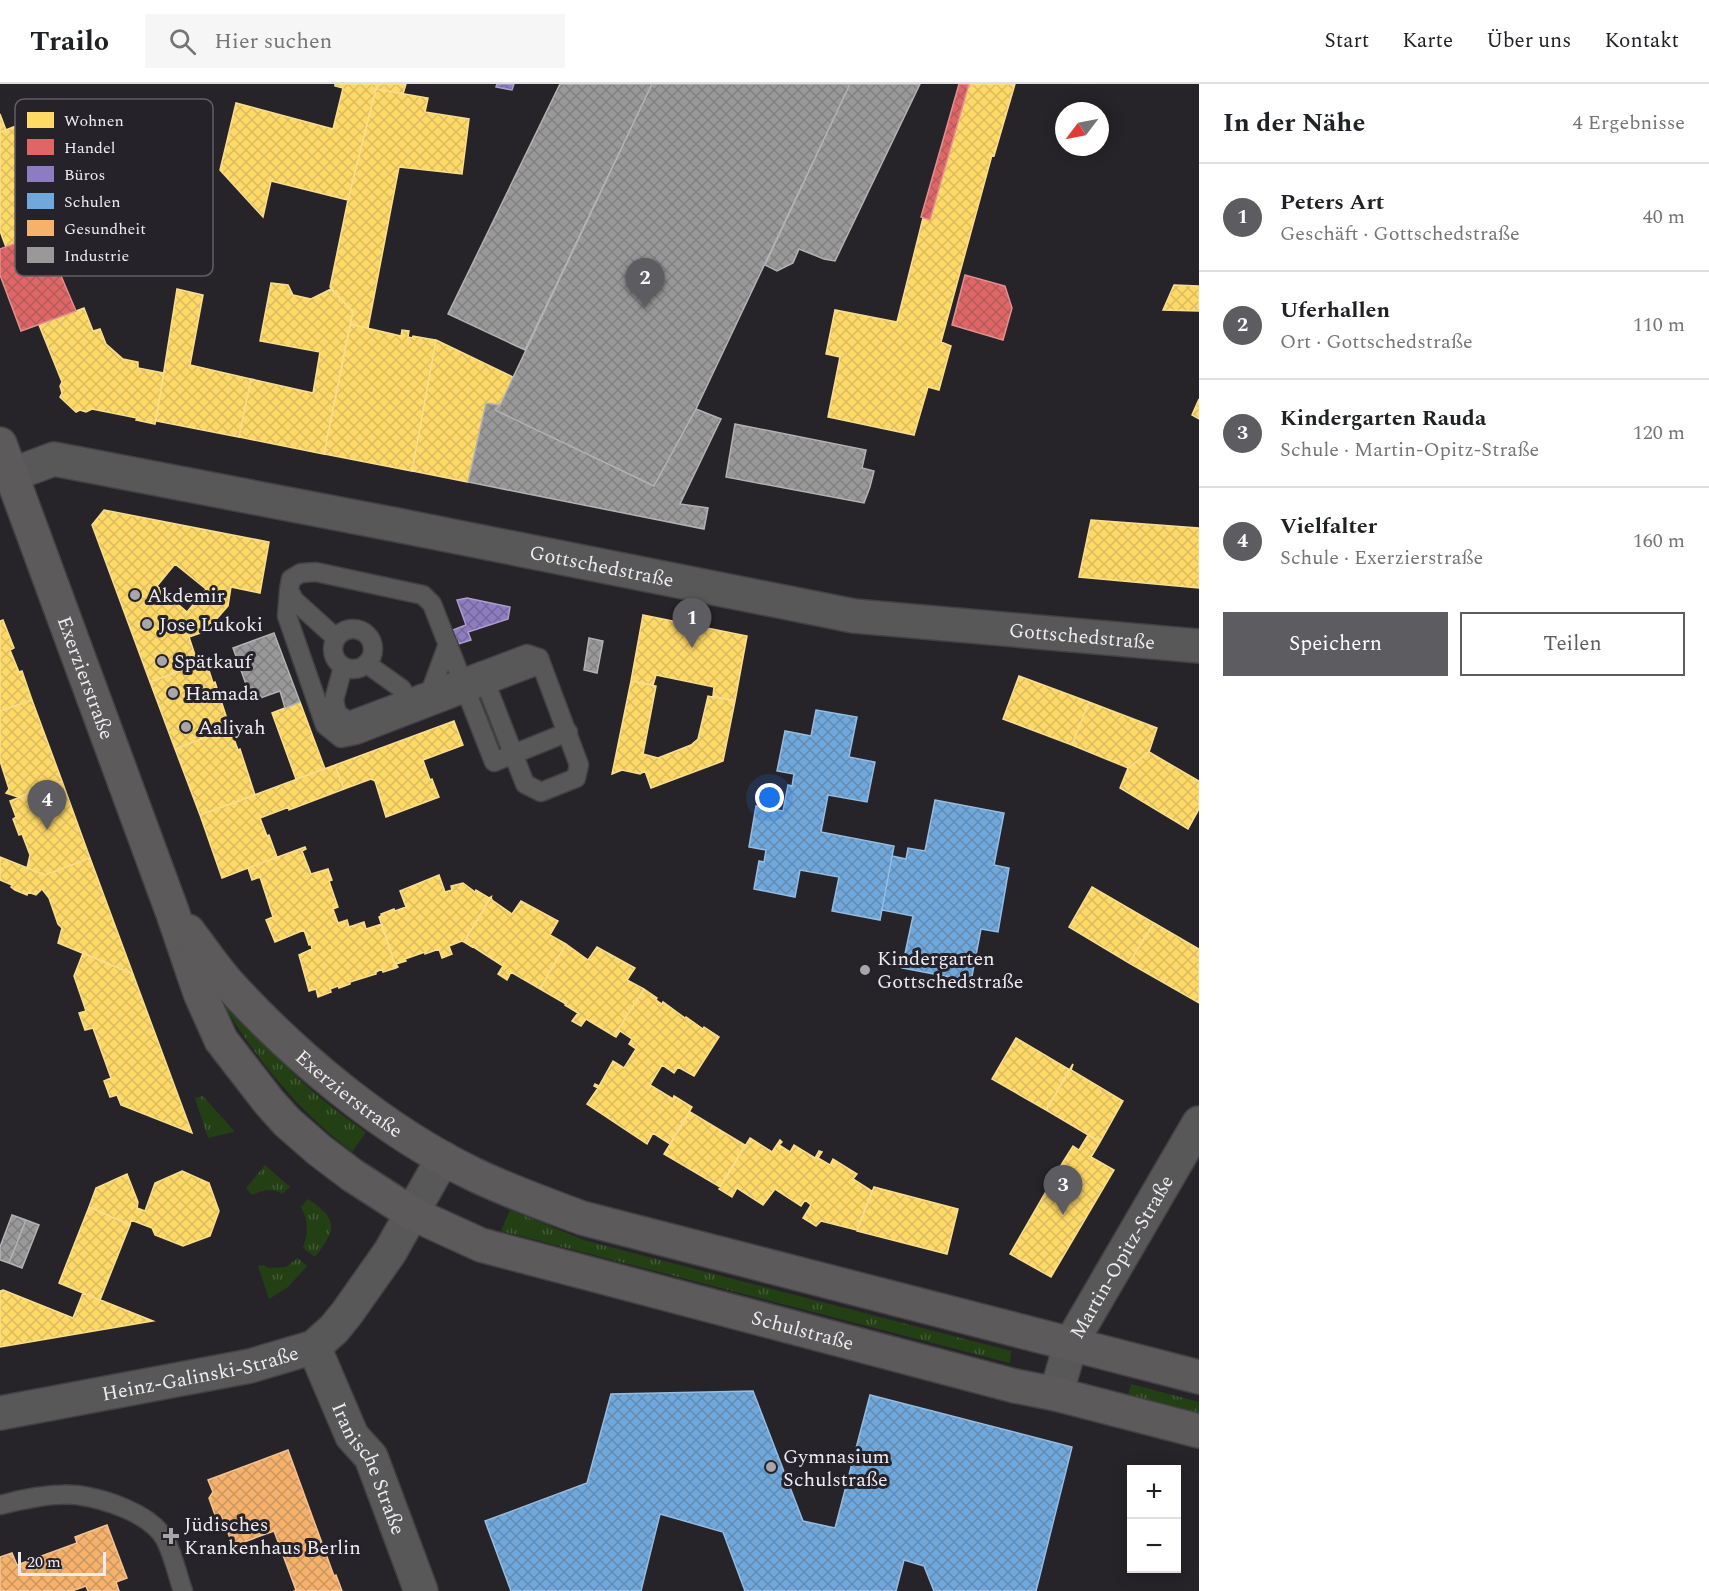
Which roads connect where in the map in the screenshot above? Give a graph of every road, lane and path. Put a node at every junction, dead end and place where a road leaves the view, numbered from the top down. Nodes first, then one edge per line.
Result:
1 (0, 444) edge
2 (11, 475) junction
3 (289, 590) junction
4 (336, 638) junction
5 (448, 644) junction
6 (1199, 646) edge
7 (539, 658) junction
8 (367, 664) junction
9 (343, 667) junction
10 (512, 675) junction
11 (484, 678) junction
12 (464, 686) junction
13 (431, 690) junction
14 (409, 706) junction
15 (496, 711) junction
16 (568, 732) junction
17 (513, 754) junction
18 (172, 911) junction
19 (1199, 1124) edge
20 (443, 1158) junction
21 (411, 1213) junction
22 (1071, 1343) junction
23 (314, 1347) junction
24 (1199, 1377) edge
25 (1056, 1394) junction
26 (0, 1413) edge
27 (1199, 1431) edge
28 (0, 1505) edge
29 (183, 1591) edge
30 (421, 1591) edge

1 - 2 main road, Exerzierstraße
2 - 6 street, Gottschedstraße
2 - 18 main road, Exerzierstraße
3 - 4 lane
3 - 5 lane
3 - 14 lane
4 - 8 lane
4 - 9 lane
5 - 12 lane
5 - 13 lane
7 - 10 lane
7 - 11 lane
7 - 16 lane
8 - 9 lane
8 - 14 lane
9 - 14 lane
10 - 11 lane
10 - 15 lane
11 - 12 lane
11 - 15 lane
12 - 13 lane
12 - 14 lane
12 - 17 lane
13 - 14 lane
15 - 17 lane
16 - 17 lane
16 - 17 lane
18 - 20 main road, Exerzierstraße
18 - 21 main road, Exerzierstraße
19 - 22 street, Martin-Opitz-Straße
20 - 21 street, Heinz-Galinski-Straße
20 - 22 main road, Exerzierstraße
21 - 23 street, Heinz-Galinski-Straße
21 - 25 main road, Schulstraße
22 - 24 main road
22 - 25 street, Martin-Opitz-Straße
23 - 26 street, Heinz-Galinski-Straße
23 - 30 street, Iranische Straße
25 - 27 main road, Schulstraße
28 - 29 lane

